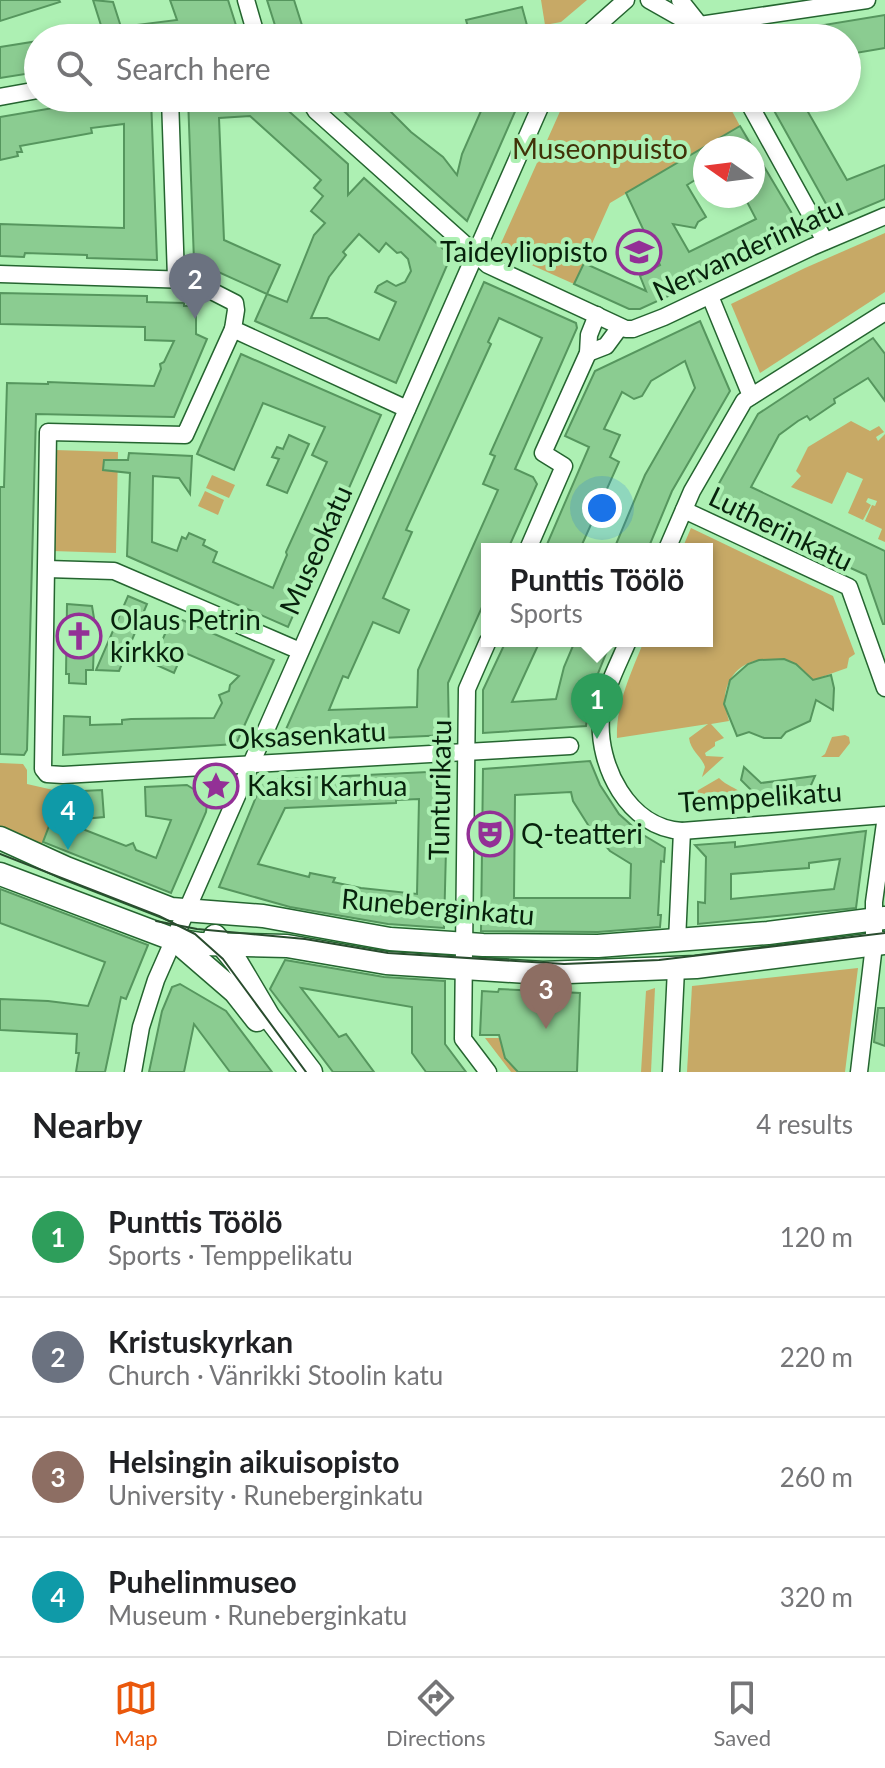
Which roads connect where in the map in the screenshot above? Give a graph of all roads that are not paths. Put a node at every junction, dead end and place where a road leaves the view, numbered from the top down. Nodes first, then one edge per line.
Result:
1 (246, 0) edge
2 (626, 0) edge
3 (649, 0) edge
4 (680, 0) edge
5 (867, 0) edge
6 (253, 24) edge
7 (599, 24) edge
8 (691, 24) edge
9 (699, 24) edge
10 (746, 24) edge
11 (24, 93) edge
12 (0, 97) edge
13 (170, 112) edge
14 (317, 112) edge
15 (538, 112) edge
16 (754, 112) edge
17 (885, 216) edge
18 (825, 241) junction
19 (475, 254) junction
20 (0, 274) edge
21 (176, 278) junction
22 (710, 296) junction
23 (597, 315) junction
24 (883, 317) edge
25 (626, 328) junction
26 (233, 329) junction
27 (588, 353) junction
28 (751, 396) junction
29 (407, 409) junction
30 (684, 510) junction
31 (531, 543) edge
32 (670, 543) edge
33 (47, 569) junction
34 (485, 647) edge
35 (626, 647) edge
36 (300, 651) junction
37 (880, 656) edge
38 (885, 688) edge
39 (570, 746) dead end
40 (467, 752) junction
41 (251, 765) junction
42 (885, 815) edge
43 (885, 823) edge
44 (682, 831) junction
45 (0, 838) edge
46 (0, 874) edge
47 (187, 912) junction
48 (879, 918) edge
49 (175, 940) junction
50 (677, 941) junction
51 (465, 944) junction
52 (880, 944) edge
53 (224, 945) junction
54 (464, 969) junction
55 (676, 969) junction
56 (133, 1072) edge
57 (295, 1072) edge
58 (311, 1072) edge
59 (488, 1072) edge
60 (671, 1072) edge
61 (859, 1072) edge

1 - 6 street
2 - 7 street
3 - 8 street
4 - 9 street
5 - 10 street
11 - 12 street
13 - 21 street
14 - 19 street
15 - 19 street, Museokatu
16 - 18 street
17 - 18 street, Nervanderinkatu
18 - 22 street, Nervanderinkatu
19 - 23 street
19 - 29 street, Museokatu
20 - 21 street
21 - 26 street
22 - 25 street, Nervanderinkatu
22 - 28 street
23 - 25 street
23 - 27 street
24 - 28 street
25 - 27 street
26 - 29 street
26 - 33 street
27 - 31 street
28 - 30 street
29 - 36 street, Museokatu
30 - 32 street
30 - 37 street, Lutherinkatu
33 - 36 street
33 - 41 street, Oksasenkatu
34 - 40 street, Tunturikatu
35 - 44 street, Temppelikatu
36 - 41 street, Museokatu
37 - 38 street, Lutherinkatu
39 - 40 street, Oksasenkatu
40 - 41 street, Oksasenkatu
40 - 51 street, Tunturikatu
41 - 47 street, Museokatu
42 - 44 street, Temppelikatu
43 - 48 street
44 - 50 street
45 - 47 main road, Runeberginkatu
46 - 49 main road, Runeberginkatu
47 - 49 street, Museokatu
47 - 51 main road, Runeberginkatu
47 - 53 main road
48 - 50 main road, Runeberginkatu
48 - 52 street
49 - 53 main road, Runeberginkatu
49 - 56 street, Museokatu
49 - 57 main road
50 - 51 main road, Runeberginkatu
51 - 54 street, Tunturikatu
52 - 55 main road, Runeberginkatu
52 - 61 street
53 - 54 main road, Runeberginkatu
53 - 58 main road
54 - 55 main road, Runeberginkatu
54 - 59 street, Tunturikatu
55 - 60 street

